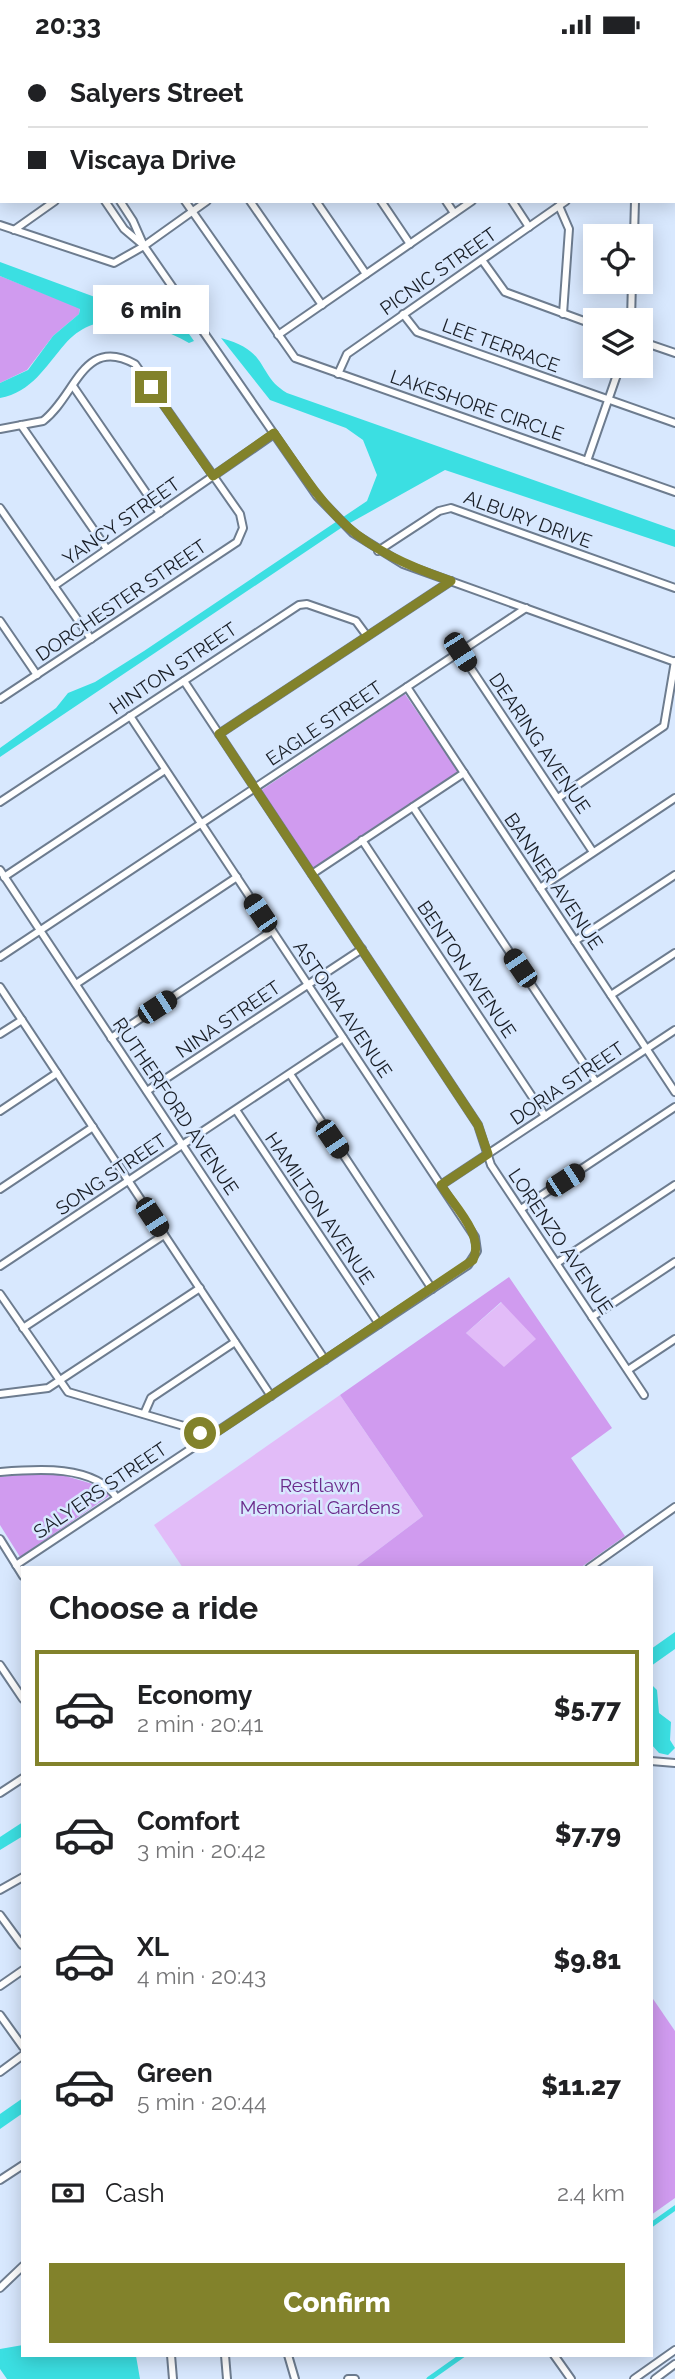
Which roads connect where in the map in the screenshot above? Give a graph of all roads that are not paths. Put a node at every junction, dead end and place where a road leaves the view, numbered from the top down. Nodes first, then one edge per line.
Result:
1 (52, 203) edge
2 (106, 203) edge
3 (121, 203) edge
4 (186, 203) edge
5 (205, 203) edge
6 (251, 203) edge
7 (317, 203) edge
8 (382, 203) edge
9 (447, 203) edge
10 (469, 203) edge
11 (513, 203) edge
12 (563, 203) edge
13 (635, 203) edge
14 (559, 206) junction
15 (193, 213) junction
16 (454, 213) junction
17 (634, 224) edge
18 (0, 225) edge
19 (529, 227) junction
20 (14, 230) junction
21 (410, 244) junction
22 (144, 246) junction
23 (481, 260) junction
24 (366, 274) junction
25 (322, 305) junction
26 (403, 314) junction
27 (563, 314) junction
28 (583, 321) edge
29 (278, 335) junction
30 (653, 345) edge
31 (675, 353) edge
32 (338, 374) junction
33 (616, 378) edge
34 (73, 386) junction
35 (608, 400) junction
36 (675, 423) edge
37 (22, 425) junction
38 (0, 429) edge
39 (274, 433) junction
40 (587, 461) junction
41 (213, 476) junction
42 (675, 492) edge
43 (0, 507) edge
44 (160, 513) junction
45 (107, 549) junction
46 (378, 551) junction
47 (451, 581) junction
48 (54, 586) junction
49 (675, 588) edge
50 (526, 608) junction
51 (0, 621) edge
52 (367, 636) junction
53 (91, 639) junction
54 (460, 652) junction
55 (675, 662) edge
56 (37, 674) junction
57 (184, 681) junction
58 (407, 687) junction
59 (0, 699) edge
60 (130, 716) junction
61 (219, 734) junction
62 (166, 770) junction
63 (464, 773) junction
64 (255, 788) junction
65 (558, 798) junction
66 (675, 798) edge
67 (0, 802) edge
68 (413, 807) junction
69 (201, 824) junction
70 (362, 840) junction
71 (593, 852) junction
72 (2, 873) edge
73 (312, 874) junction
74 (675, 875) edge
75 (237, 877) junction
76 (540, 888) junction
77 (40, 930) junction
78 (272, 931) junction
79 (575, 941) junction
80 (362, 949) junction
81 (675, 953) edge
82 (0, 957) edge
83 (76, 984) junction
84 (308, 985) junction
85 (0, 987) edge
86 (611, 995) junction
87 (22, 1020) junction
88 (675, 1030) edge
89 (0, 1034) edge
90 (111, 1038) junction
91 (344, 1038) junction
92 (646, 1049) junction
93 (58, 1073) junction
94 (290, 1074) junction
95 (596, 1082) junction
96 (147, 1091) junction
97 (675, 1092) edge
98 (675, 1107) edge
99 (236, 1110) junction
100 (0, 1111) edge
101 (545, 1116) junction
102 (93, 1127) junction
103 (182, 1145) junction
104 (488, 1154) junction
105 (129, 1181) junction
106 (441, 1185) junction
107 (675, 1185) edge
108 (0, 1189) edge
109 (521, 1209) junction
110 (164, 1235) junction
111 (477, 1251) joint
112 (675, 1262) edge
113 (557, 1263) junction
114 (0, 1266) edge
115 (200, 1288) junction
116 (432, 1289) junction
117 (0, 1294) edge
118 (592, 1317) junction
119 (379, 1324) junction
120 (23, 1328) junction
121 (675, 1339) edge
122 (235, 1342) junction
123 (325, 1360) junction
124 (628, 1370) junction
125 (58, 1382) junction
126 (0, 1394) edge
127 (644, 1395) dead end
128 (271, 1396) junction
129 (144, 1414) junction
130 (205, 1440) junction
131 (0, 1472) edge
132 (117, 1498) junction
133 (675, 1507) edge
134 (1, 1543) edge
135 (16, 1565) junction
136 (592, 1566) edge
137 (21, 1573) edge
138 (0, 1665) edge
139 (21, 1696) edge
140 (653, 1761) edge
141 (675, 1763) edge
142 (21, 1778) edge
143 (0, 1782) edge
144 (3, 1791) edge
145 (21, 1878) edge
146 (0, 1890) edge
147 (0, 1915) edge
148 (21, 1944) edge
149 (21, 1971) edge
150 (0, 1986) edge
151 (0, 2015) edge
152 (21, 2044) edge
153 (21, 2056) edge
154 (0, 2071) edge
155 (21, 2166) edge
156 (0, 2180) edge
157 (21, 2268) edge
158 (0, 2288) edge
159 (675, 2350) edge
160 (171, 2357) edge
161 (225, 2357) edge
162 (289, 2357) edge
163 (555, 2357) edge
164 (675, 2364) edge
165 (173, 2379) edge
166 (227, 2379) edge
167 (295, 2379) edge
168 (348, 2379) edge
169 (355, 2379) edge
170 (571, 2379) edge
171 (634, 2379) edge
172 (654, 2379) edge

1 - 20 street
2 - 22 street
3 - 22 street
4 - 15 street, LAKESHORE CIRCLE
5 - 15 street
6 - 25 street
7 - 24 street
8 - 21 street
9 - 16 street
10 - 16 street
11 - 19 street
12 - 14 street, PICNIC STREET
13 - 17 street
14 - 19 street, PICNIC STREET
14 - 27 street
15 - 22 street
15 - 29 street, LAKESHORE CIRCLE
16 - 21 street
18 - 20 street
19 - 23 street, PICNIC STREET
20 - 22 street
21 - 24 street
22 - 39 street
23 - 26 street, PICNIC STREET
23 - 27 street
24 - 25 street
25 - 29 street
26 - 32 street, PICNIC STREET
26 - 35 street, LEE TERRACE
27 - 28 street
29 - 32 street, LAKESHORE CIRCLE
30 - 31 street
32 - 40 street, LAKESHORE CIRCLE
33 - 35 street
34 - 37 street
34 - 41 street
34 - 44 street
35 - 36 street, LEE TERRACE
35 - 40 street
37 - 38 street
37 - 45 street
39 - 41 street, YANCY STREET
39 - 46 street
40 - 42 street, LAKESHORE CIRCLE
41 - 44 street, YANCY STREET
41 - 53 street, DORCHESTER STREET
43 - 48 street
44 - 45 street, YANCY STREET
45 - 48 street, YANCY STREET
46 - 47 street
46 - 49 street, ALBURY DRIVE
47 - 50 street
47 - 52 street
48 - 53 street
50 - 54 street, EAGLE STREET
50 - 55 street
51 - 56 street
52 - 57 street, HINTON STREET
52 - 61 street
53 - 56 street, DORCHESTER STREET
54 - 58 street, EAGLE STREET
54 - 65 street, DEARING AVENUE
55 - 65 street
56 - 59 street, DORCHESTER STREET
57 - 60 street, HINTON STREET
57 - 61 street, LORENZO AVENUE
58 - 63 street, BANNER AVENUE
58 - 64 street, EAGLE STREET
60 - 62 street, ASTORIA AVENUE
60 - 67 street, HINTON STREET
61 - 64 street, LORENZO AVENUE
62 - 69 street, ASTORIA AVENUE
62 - 72 street
63 - 68 street
63 - 76 street, BANNER AVENUE
64 - 69 street, EAGLE STREET
64 - 73 street, LORENZO AVENUE
65 - 71 street, DEARING AVENUE
66 - 71 street
68 - 70 street
68 - 95 street
69 - 75 street, ASTORIA AVENUE
69 - 77 street, EAGLE STREET
70 - 73 street
70 - 101 street, BENTON AVENUE
71 - 76 street
72 - 77 street, RUTHERFORD AVENUE
73 - 80 street, LORENZO AVENUE
74 - 79 street
75 - 78 street, ASTORIA AVENUE
75 - 83 street
76 - 79 street, BANNER AVENUE
77 - 82 street, EAGLE STREET
77 - 83 street, RUTHERFORD AVENUE
78 - 84 street, ASTORIA AVENUE
78 - 90 street
79 - 86 street, BANNER AVENUE
80 - 84 street, NINA STREET
80 - 104 street, LORENZO AVENUE
81 - 86 street
83 - 90 street, RUTHERFORD AVENUE
84 - 91 street, ASTORIA AVENUE
84 - 96 street, NINA STREET
85 - 87 street
86 - 92 street, BANNER AVENUE
87 - 89 street
87 - 93 street
88 - 92 street, DORIA STREET
90 - 96 street, RUTHERFORD AVENUE
91 - 94 street, SONG STREET
91 - 106 street, ASTORIA AVENUE
92 - 95 street, DORIA STREET
92 - 97 street, BANNER AVENUE
93 - 100 street
93 - 102 street
94 - 99 street, SONG STREET
94 - 116 street
95 - 101 street, DORIA STREET
96 - 103 street, RUTHERFORD AVENUE
98 - 109 street
99 - 103 street, SONG STREET
99 - 119 street, HAMILTON AVENUE
101 - 104 street, DORIA STREET
102 - 105 street
102 - 108 street
103 - 105 street, SONG STREET
103 - 123 street, RUTHERFORD AVENUE
104 - 106 street, DORIA STREET
104 - 109 street, LORENZO AVENUE
105 - 110 street
105 - 114 street, SONG STREET
106 - 111 street, ASTORIA AVENUE
107 - 113 street
109 - 113 street, LORENZO AVENUE
110 - 115 street
110 - 120 street
111 - 116 street, SALYERS STREET
112 - 118 street
113 - 118 street, LORENZO AVENUE
115 - 122 street
115 - 125 street
116 - 119 street, SALYERS STREET
117 - 120 street
118 - 124 street, LORENZO AVENUE
119 - 123 street, SALYERS STREET
120 - 125 street
121 - 124 street
122 - 128 street
122 - 129 street
123 - 128 street, SALYERS STREET
124 - 127 street, LORENZO AVENUE
125 - 126 street
125 - 129 street
128 - 130 street, SALYERS STREET
129 - 130 street
130 - 132 street, SALYERS STREET
131 - 132 street
132 - 135 street, SALYERS STREET
133 - 136 street
134 - 135 street
135 - 137 street
138 - 139 street
140 - 141 street
142 - 144 street
143 - 144 street
145 - 146 street
147 - 148 street
149 - 150 street
151 - 152 street
153 - 154 street
155 - 156 street
157 - 158 street
159 - 171 street
160 - 165 street
161 - 166 street
162 - 167 street
163 - 170 street
164 - 172 street
168 - 169 street

